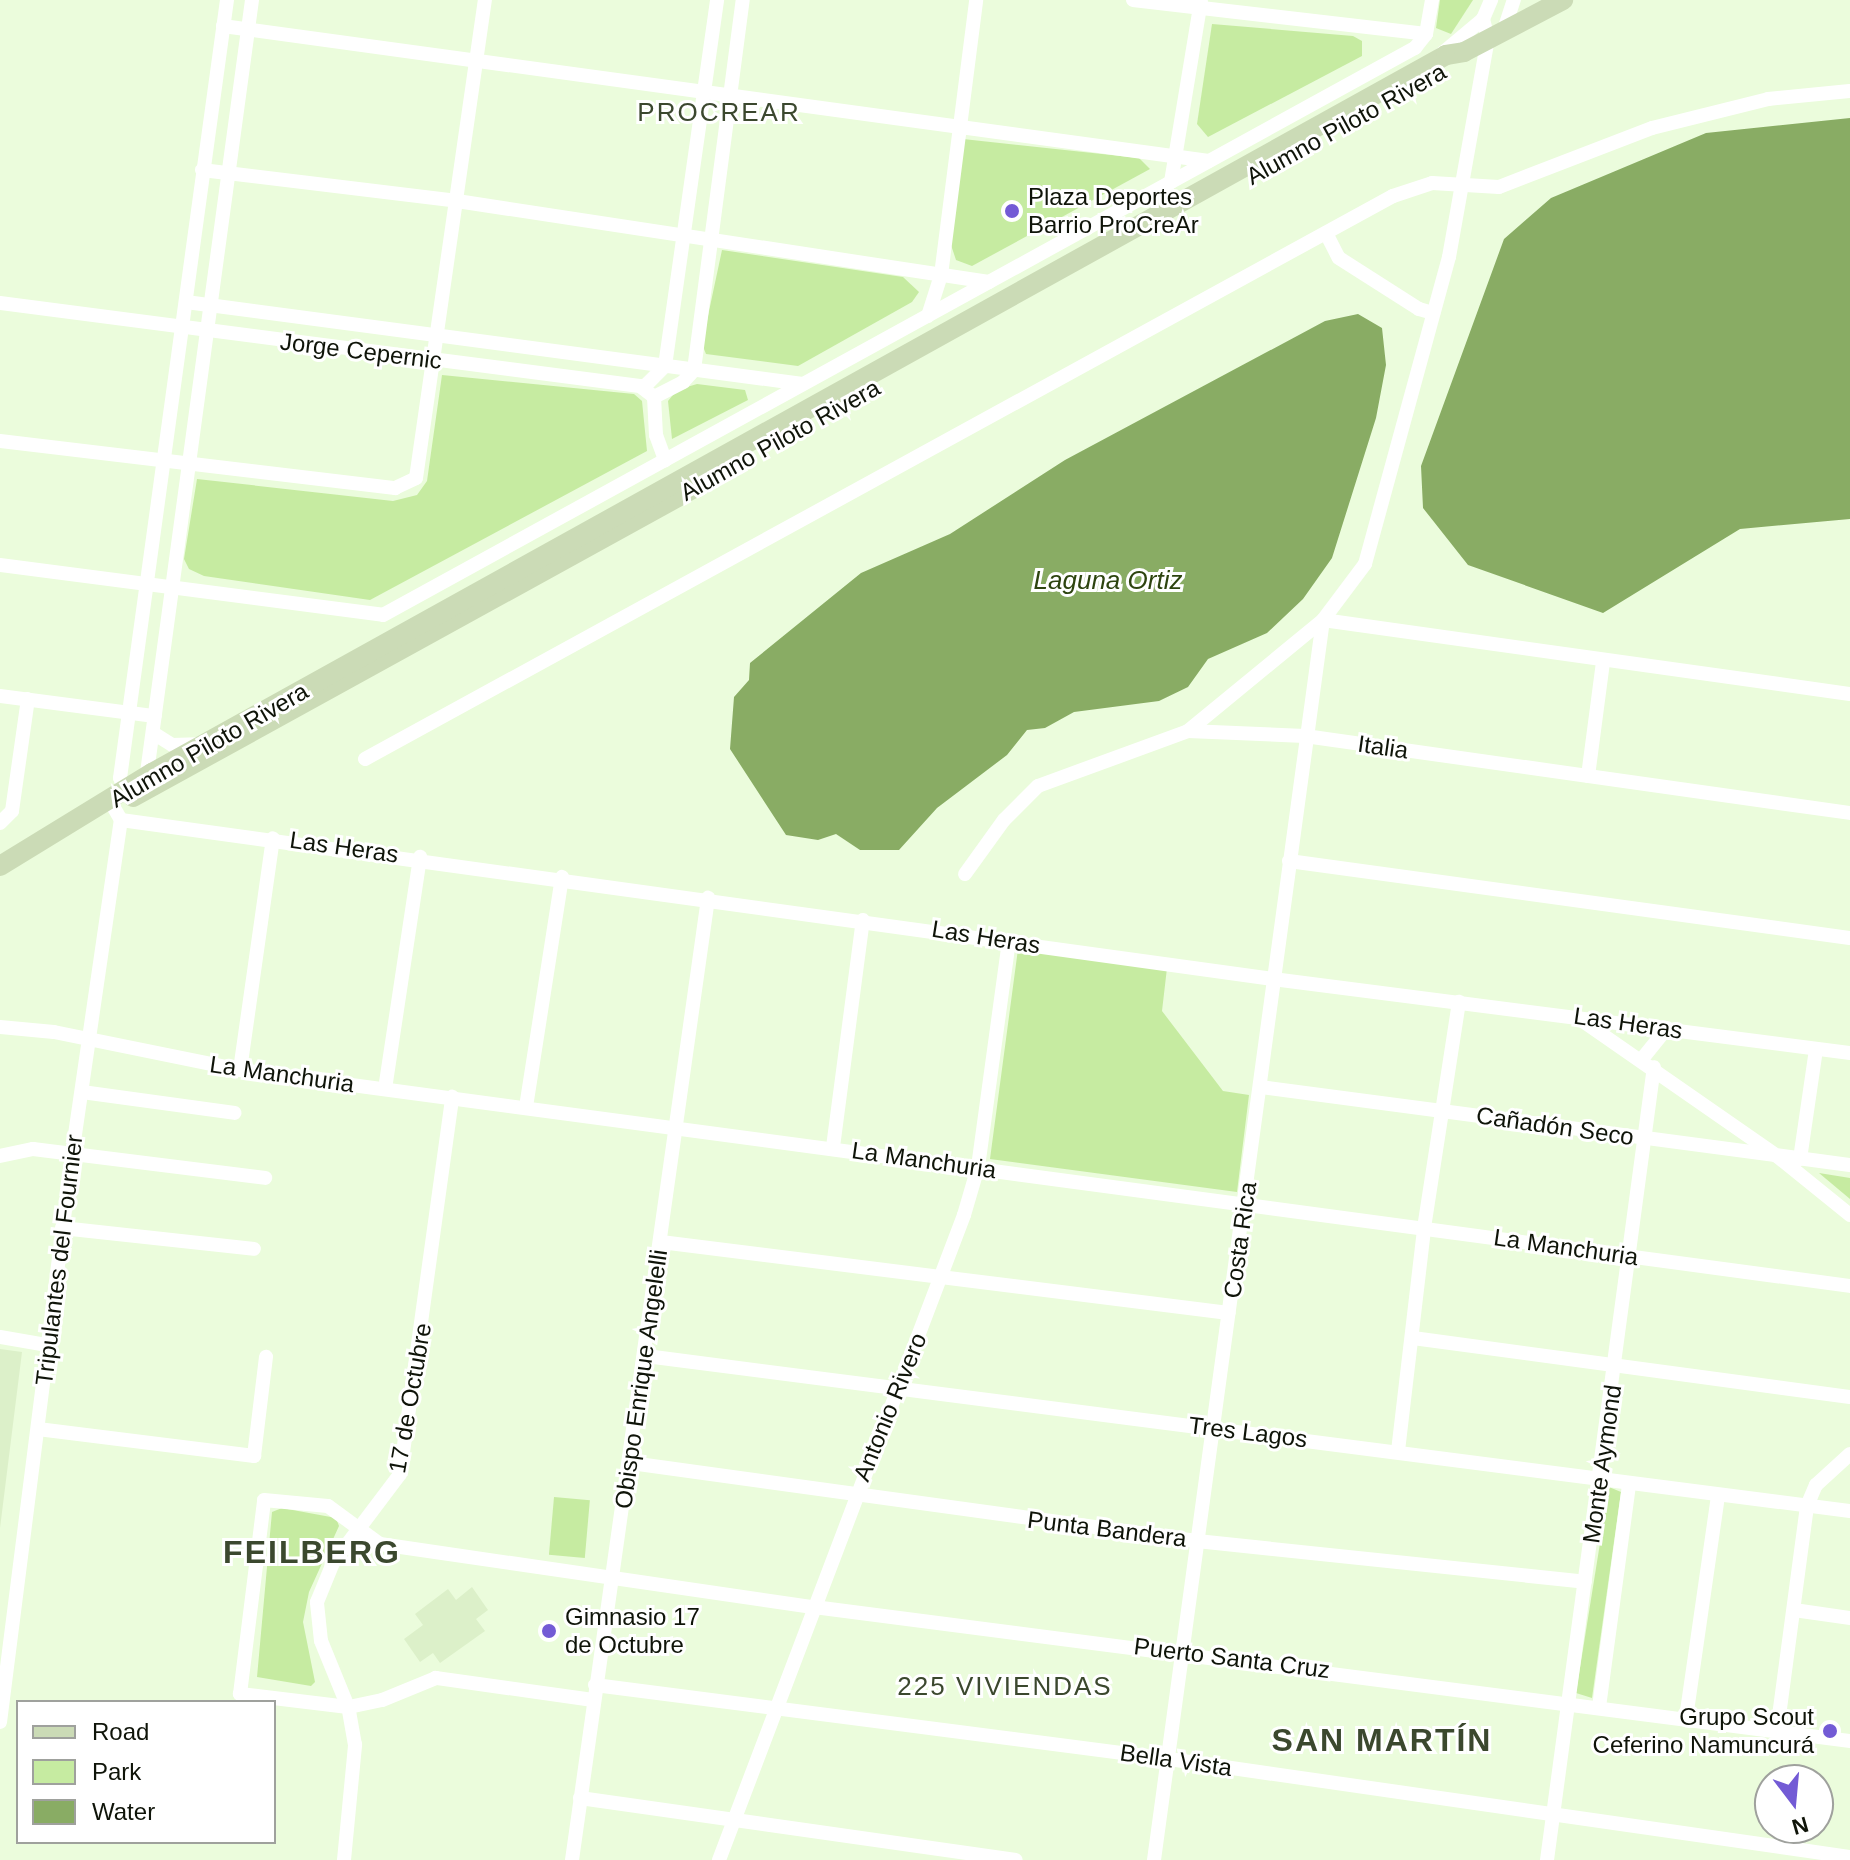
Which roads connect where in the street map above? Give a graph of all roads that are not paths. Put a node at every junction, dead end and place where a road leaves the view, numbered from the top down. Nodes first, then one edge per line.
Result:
1 (227, 0) edge
2 (252, 0) edge
3 (485, 0) edge
4 (717, 0) edge
5 (743, 0) edge
6 (976, 0) edge
7 (1133, 0) edge
8 (1432, 0) edge
9 (1491, 0) edge
10 (1514, 0) edge
11 (1563, 0) edge
12 (1201, 4) edge
13 (223, 26) junction
14 (1492, 30) junction
15 (248, 32) junction
16 (1426, 34) junction
17 (1464, 52) junction
18 (476, 62) junction
19 (1427, 65) junction
20 (1850, 91) edge
21 (703, 93) junction
22 (731, 97) junction
23 (959, 128) junction
24 (1179, 155) junction
25 (1209, 161) junction
26 (202, 170) junction
27 (229, 172) junction
28 (1171, 182) junction
29 (1461, 183) junction
30 (457, 201) junction
31 (1326, 233) junction
32 (684, 236) junction
33 (712, 240) junction
34 (941, 275) junction
35 (989, 282) junction
36 (186, 302) junction
37 (0, 303) edge
38 (211, 307) junction
39 (1433, 313) junction
40 (928, 316) junction
41 (183, 327) junction
42 (206, 331) junction
43 (438, 337) junction
44 (435, 361) junction
45 (665, 366) junction
46 (694, 370) junction
47 (804, 384) junction
48 (649, 393) junction
49 (0, 441) edge
50 (665, 460) junction
51 (164, 464) junction
52 (188, 467) junction
53 (0, 565) edge
54 (147, 586) junction
55 (172, 590) junction
56 (1323, 620) junction
57 (1603, 662) junction
58 (1850, 694) edge
59 (0, 696) edge
60 (28, 699) junction
61 (129, 713) junction
62 (155, 716) junction
63 (1188, 731) junction
64 (153, 733) junction
65 (1305, 736) junction
66 (209, 742) junction
67 (365, 759) dead end
68 (1588, 776) junction
69 (148, 784) junction
70 (119, 803) junction
71 (1850, 813) edge
72 (2, 821) edge
73 (273, 838) junction
74 (420, 857) junction
75 (1289, 861) junction
76 (0, 866) edge
77 (965, 874) dead end
78 (562, 877) junction
79 (708, 898) junction
80 (863, 920) junction
81 (1850, 938) edge
82 (1009, 941) junction
83 (1273, 979) junction
84 (1459, 1002) junction
85 (1573, 1014) junction
86 (0, 1027) edge
87 (1667, 1028) junction
88 (90, 1040) junction
89 (1816, 1049) junction
90 (1850, 1053) edge
91 (1648, 1063) junction
92 (240, 1070) junction
93 (1261, 1087) junction
94 (385, 1089) junction
95 (82, 1092) junction
96 (452, 1097) junction
97 (526, 1107) junction
98 (1443, 1111) junction
99 (235, 1113) dead end
100 (674, 1127) junction
101 (1643, 1138) junction
102 (833, 1147) junction
103 (72, 1155) junction
104 (0, 1156) edge
105 (1777, 1156) junction
106 (1800, 1159) junction
107 (1850, 1165) edge
108 (978, 1167) junction
109 (265, 1178) dead end
110 (1246, 1201) junction
111 (1850, 1215) edge
112 (62, 1228) junction
113 (1424, 1228) junction
114 (661, 1242) junction
115 (254, 1249) dead end
116 (1630, 1255) junction
117 (943, 1274) junction
118 (1850, 1286) edge
119 (1229, 1313) junction
120 (0, 1337) edge
121 (1413, 1338) junction
122 (47, 1345) junction
123 (646, 1356) junction
124 (266, 1357) dead end
125 (1616, 1364) junction
126 (897, 1388) junction
127 (1850, 1397) edge
128 (1214, 1428) junction
129 (38, 1429) junction
130 (1398, 1451) junction
131 (1850, 1454) edge
132 (631, 1463) junction
133 (1599, 1480) junction
134 (1629, 1484) junction
135 (1718, 1495) junction
136 (854, 1497) junction
137 (1807, 1506) junction
138 (1850, 1511) edge
139 (355, 1529) junction
140 (1197, 1541) junction
141 (613, 1577) junction
142 (1585, 1582) junction
143 (814, 1607) junction
144 (1794, 1610) junction
145 (1850, 1618) edge
146 (1183, 1651) junction
147 (594, 1692) junction
148 (240, 1694) joint
149 (1566, 1702) junction
150 (348, 1707) junction
151 (779, 1707) junction
152 (1599, 1707) junction
153 (1686, 1718) junction
154 (0, 1722) edge
155 (1777, 1731) junction
156 (1850, 1741) edge
157 (1169, 1759) junction
158 (580, 1798) junction
159 (1552, 1812) junction
160 (734, 1821) junction
161 (1850, 1857) edge
162 (344, 1860) edge
163 (572, 1860) edge
164 (719, 1860) edge
165 (1016, 1860) edge
166 (1154, 1860) edge
167 (1547, 1860) edge

1 - 13 street
2 - 15 street
3 - 18 street
4 - 21 street
5 - 22 street
6 - 23 street
7 - 12 street
8 - 16 street
9 - 14 street
10 - 14 street
11 - 14 main road, Alumno Piloto Rivera
12 - 16 street
12 - 24 street
13 - 15 street
13 - 26 street
14 - 17 main road, Alumno Piloto Rivera
14 - 19 street
14 - 29 street
15 - 18 street
15 - 27 street
16 - 25 street
17 - 19 main road, Alumno Piloto Rivera
17 - 69 main road, Alumno Piloto Rivera
18 - 21 street
18 - 30 street
19 - 66 main road, Alumno Piloto Rivera
20 - 29 street
21 - 22 street
21 - 32 street
22 - 23 street
22 - 33 street
23 - 24 street
23 - 34 street
24 - 25 street
24 - 28 street
25 - 28 street
26 - 27 street
26 - 36 street
27 - 30 street
27 - 38 street
28 - 35 street
29 - 31 street
29 - 39 street
30 - 32 street
30 - 43 street
31 - 39 street
31 - 67 street
32 - 33 street
32 - 45 street
33 - 34 street
33 - 46 street
34 - 35 street
34 - 40 street
35 - 40 street
36 - 38 street, Jorge Cepernic
36 - 41 street
37 - 41 street, Jorge Cepernic
38 - 42 street
38 - 43 street, Jorge Cepernic
39 - 56 street
40 - 47 street
41 - 42 street, Jorge Cepernic
41 - 51 street, Tripulantes del Fournier
42 - 44 street, Jorge Cepernic
42 - 52 street
43 - 44 street
43 - 45 street, Jorge Cepernic
44 - 48 street, Jorge Cepernic
44 - 52 street
45 - 46 street, Jorge Cepernic
45 - 48 street
46 - 47 street, Jorge Cepernic
46 - 48 street
47 - 50 street
48 - 50 street
49 - 51 street
50 - 55 street
51 - 52 street
51 - 54 street, Tripulantes del Fournier
52 - 55 street
53 - 54 street
54 - 55 street
54 - 61 street, Tripulantes del Fournier
55 - 62 street
56 - 57 street
56 - 63 street
56 - 65 street, Costa Rica
57 - 58 street
57 - 68 street
59 - 60 street
60 - 61 street
60 - 72 street
61 - 62 street
61 - 70 street, Tripulantes del Fournier
62 - 64 street
63 - 65 street, Italia
63 - 77 street, Italia
64 - 66 street
64 - 69 street
65 - 68 street, Italia
65 - 75 street, Costa Rica
66 - 69 main road, Alumno Piloto Rivera
68 - 71 street, Italia
69 - 70 main road, Alumno Piloto Rivera
70 - 73 street, Las Heras
70 - 76 main road, Alumno Piloto Rivera
70 - 88 street, Tripulantes del Fournier
73 - 74 street, Las Heras
73 - 92 street
74 - 78 street, Las Heras
74 - 94 street
75 - 81 street
75 - 83 street, Costa Rica
78 - 79 street, Las Heras
78 - 97 street
79 - 80 street, Las Heras
79 - 100 street, Obispo Enrique Angelelli
80 - 82 street, Las Heras
80 - 102 street
82 - 83 street, Las Heras
82 - 108 street, Antonio Rivero
83 - 84 street, Las Heras
83 - 93 street, Costa Rica
84 - 85 street, Las Heras
84 - 98 street
85 - 87 street, Las Heras
85 - 91 street
86 - 88 street, La Manchuria
87 - 89 street, Las Heras
87 - 91 street
88 - 92 street, La Manchuria
88 - 95 street, Tripulantes del Fournier
89 - 90 street, Las Heras
89 - 106 street
91 - 101 street, Monte Aymond
91 - 105 street
92 - 94 street, La Manchuria
93 - 98 street, Cañadón Seco
93 - 110 street, Costa Rica
94 - 96 street, La Manchuria
95 - 99 street
95 - 103 street, Tripulantes del Fournier
96 - 97 street, La Manchuria
96 - 139 street, 17 de Octubre
97 - 100 street, La Manchuria
98 - 101 street, Cañadón Seco
98 - 113 street
100 - 102 street, La Manchuria
100 - 114 street, Obispo Enrique Angelelli
101 - 105 street, Cañadón Seco
101 - 116 street, Monte Aymond
102 - 108 street, La Manchuria
103 - 104 street
103 - 109 street
103 - 112 street, Tripulantes del Fournier
105 - 106 street, Cañadón Seco
105 - 111 street
106 - 107 street, Cañadón Seco
108 - 110 street, La Manchuria
108 - 117 street, Antonio Rivero
110 - 113 street, La Manchuria
110 - 119 street, Costa Rica
112 - 115 street
112 - 122 street, Tripulantes del Fournier
113 - 116 street, La Manchuria
113 - 121 street
114 - 117 street
114 - 123 street, Obispo Enrique Angelelli
116 - 118 street, La Manchuria
116 - 125 street, Monte Aymond
117 - 119 street
117 - 126 street, Antonio Rivero
119 - 128 street, Costa Rica
120 - 122 street
121 - 125 street
121 - 130 street
122 - 129 street, Tripulantes del Fournier
123 - 126 street, Tres Lagos
123 - 132 street, Obispo Enrique Angelelli
124 - 129 street
125 - 127 street
125 - 133 street, Monte Aymond
126 - 128 street, Tres Lagos
126 - 136 street, Antonio Rivero
128 - 130 street, Tres Lagos
128 - 140 street, Costa Rica
129 - 154 street, Tripulantes del Fournier
130 - 133 street, Tres Lagos
131 - 137 street
132 - 136 street, Punta Bandera
132 - 141 street, Obispo Enrique Angelelli
133 - 134 street, Tres Lagos
133 - 142 street, Monte Aymond
134 - 135 street, Tres Lagos
134 - 152 street
135 - 137 street, Tres Lagos
135 - 153 street
136 - 140 street, Punta Bandera
136 - 143 street, Antonio Rivero
137 - 138 street, Tres Lagos
137 - 144 street
139 - 141 street, Puerto Santa Cruz
139 - 148 street, Puerto Santa Cruz
139 - 150 street, 17 de Octubre
140 - 142 street, Punta Bandera
140 - 146 street, Costa Rica
141 - 143 street, Puerto Santa Cruz
141 - 147 street, Obispo Enrique Angelelli
142 - 149 street, Monte Aymond
143 - 146 street, Puerto Santa Cruz
143 - 151 street, Antonio Rivero
144 - 145 street
144 - 155 street
146 - 149 street, Puerto Santa Cruz
146 - 157 street, Costa Rica
147 - 150 street, Bella Vista
147 - 151 street, Bella Vista
147 - 158 street, Obispo Enrique Angelelli
148 - 150 street, Bella Vista
149 - 152 street, Puerto Santa Cruz
149 - 159 street, Monte Aymond
150 - 162 street, 17 de Octubre
151 - 157 street, Bella Vista
151 - 160 street, Antonio Rivero
152 - 153 street, Puerto Santa Cruz
153 - 155 street, Puerto Santa Cruz
155 - 156 street, Puerto Santa Cruz
157 - 159 street, Bella Vista
157 - 166 street, Costa Rica
158 - 160 street
158 - 163 street, Obispo Enrique Angelelli
159 - 161 street, Bella Vista
159 - 167 street, Monte Aymond
160 - 164 street, Antonio Rivero
160 - 165 street

